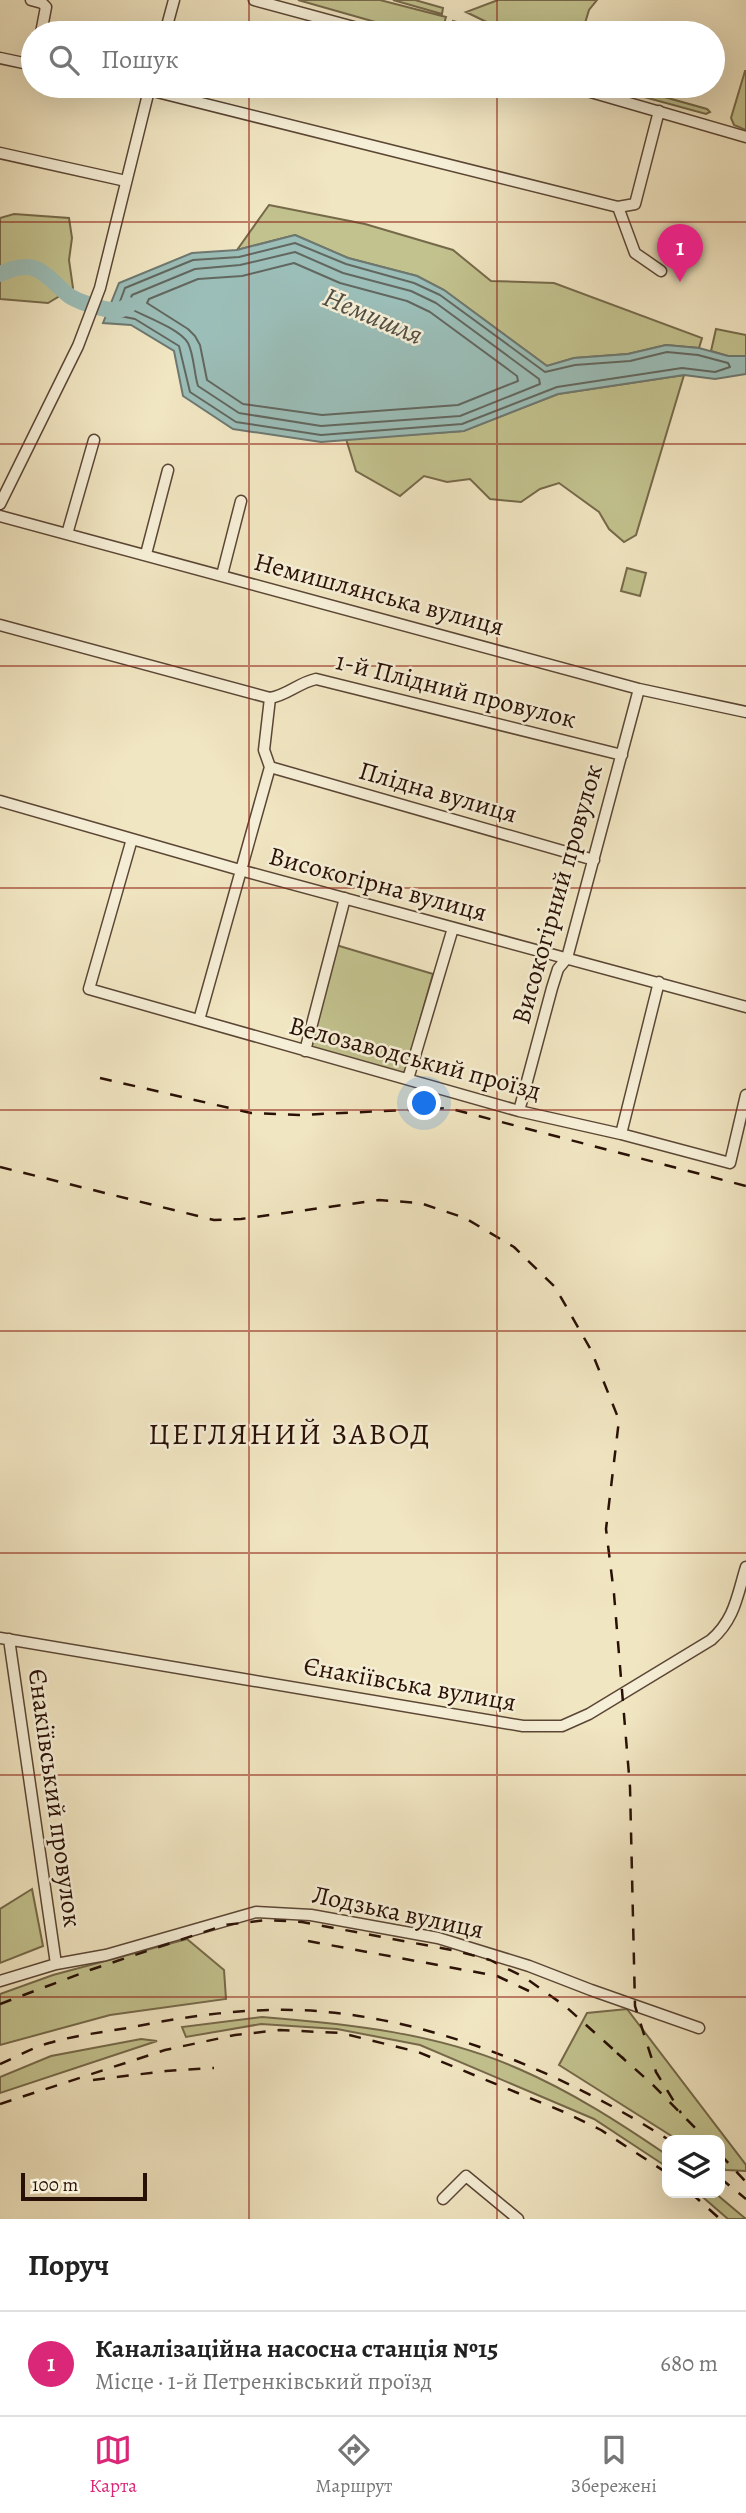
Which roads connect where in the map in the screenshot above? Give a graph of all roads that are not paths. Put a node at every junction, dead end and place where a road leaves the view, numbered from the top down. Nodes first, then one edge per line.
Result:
1 (31, 0) edge
2 (174, 0) edge
3 (254, 0) edge
4 (43, 21) edge
5 (168, 21) edge
6 (332, 21) edge
7 (0, 58) edge
8 (21, 62) edge
9 (147, 98) edge
10 (189, 98) edge
11 (613, 98) edge
12 (659, 111) junction
13 (746, 137) edge
14 (0, 153) edge
15 (126, 181) junction
16 (618, 207) junction
17 (661, 271) dead end
18 (94, 440) dead end
19 (168, 470) dead end
20 (241, 501) dead end
21 (0, 504) edge
22 (0, 516) edge
23 (67, 534) junction
24 (146, 555) junction
25 (222, 575) junction
26 (0, 625) edge
27 (639, 689) junction
28 (270, 698) junction
29 (746, 712) edge
30 (622, 755) junction
31 (270, 767) junction
32 (0, 801) edge
33 (132, 839) junction
34 (594, 860) junction
35 (240, 870) junction
36 (345, 898) junction
37 (453, 928) junction
38 (566, 958) junction
39 (659, 982) junction
40 (746, 1007) edge
41 (199, 1020) junction
42 (305, 1052) junction
43 (408, 1079) junction
44 (746, 1095) edge
45 (519, 1111) junction
46 (621, 1133) junction
47 (746, 1567) edge
48 (4, 1638) edge
49 (56, 1964) junction
50 (0, 1981) edge
51 (699, 2028) dead end
52 (443, 2199) dead end
53 (519, 2219) edge

1 - 4 street
2 - 5 street
3 - 6 street
7 - 8 street
9 - 15 street
10 - 16 street
11 - 12 street
12 - 13 street
12 - 16 street
14 - 15 street
15 - 21 street
16 - 17 street
18 - 23 street
19 - 24 street
20 - 25 street
22 - 23 street, Немишлянська вулиця
23 - 24 street, Немишлянська вулиця
24 - 25 street, Немишлянська вулиця
25 - 27 street, Немишлянська вулиця
26 - 28 street
27 - 29 street, Немишлянська вулиця
27 - 30 street, Високогірний провулок
28 - 30 street, 1-й Плідний провулок
28 - 31 street
30 - 34 street, Високогірний провулок
31 - 34 street, Плідна вулиця
31 - 35 street
32 - 33 street, Високогірна вулиця
33 - 35 street, Високогірна вулиця
33 - 41 street, Велозаводський проїзд
34 - 38 street, Високогірний провулок
35 - 36 street, Високогірна вулиця
35 - 41 street
36 - 37 street, Високогірна вулиця
36 - 42 street
37 - 38 street, Високогірна вулиця
37 - 43 street
38 - 39 street, Високогірна вулиця
38 - 45 street, Високогірний провулок
39 - 40 street, Високогірна вулиця
39 - 46 street
41 - 42 street, Велозаводський проїзд
42 - 43 street, Велозаводський проїзд
43 - 45 street, Велозаводський проїзд
44 - 46 street, Велозаводський проїзд
45 - 46 street, Велозаводський проїзд
47 - 48 street, Єнакіївська вулиця
48 - 49 street, Єнакіївський провулок
49 - 50 street, Лодзька вулиця
49 - 51 street, Лодзька вулиця
52 - 53 street

